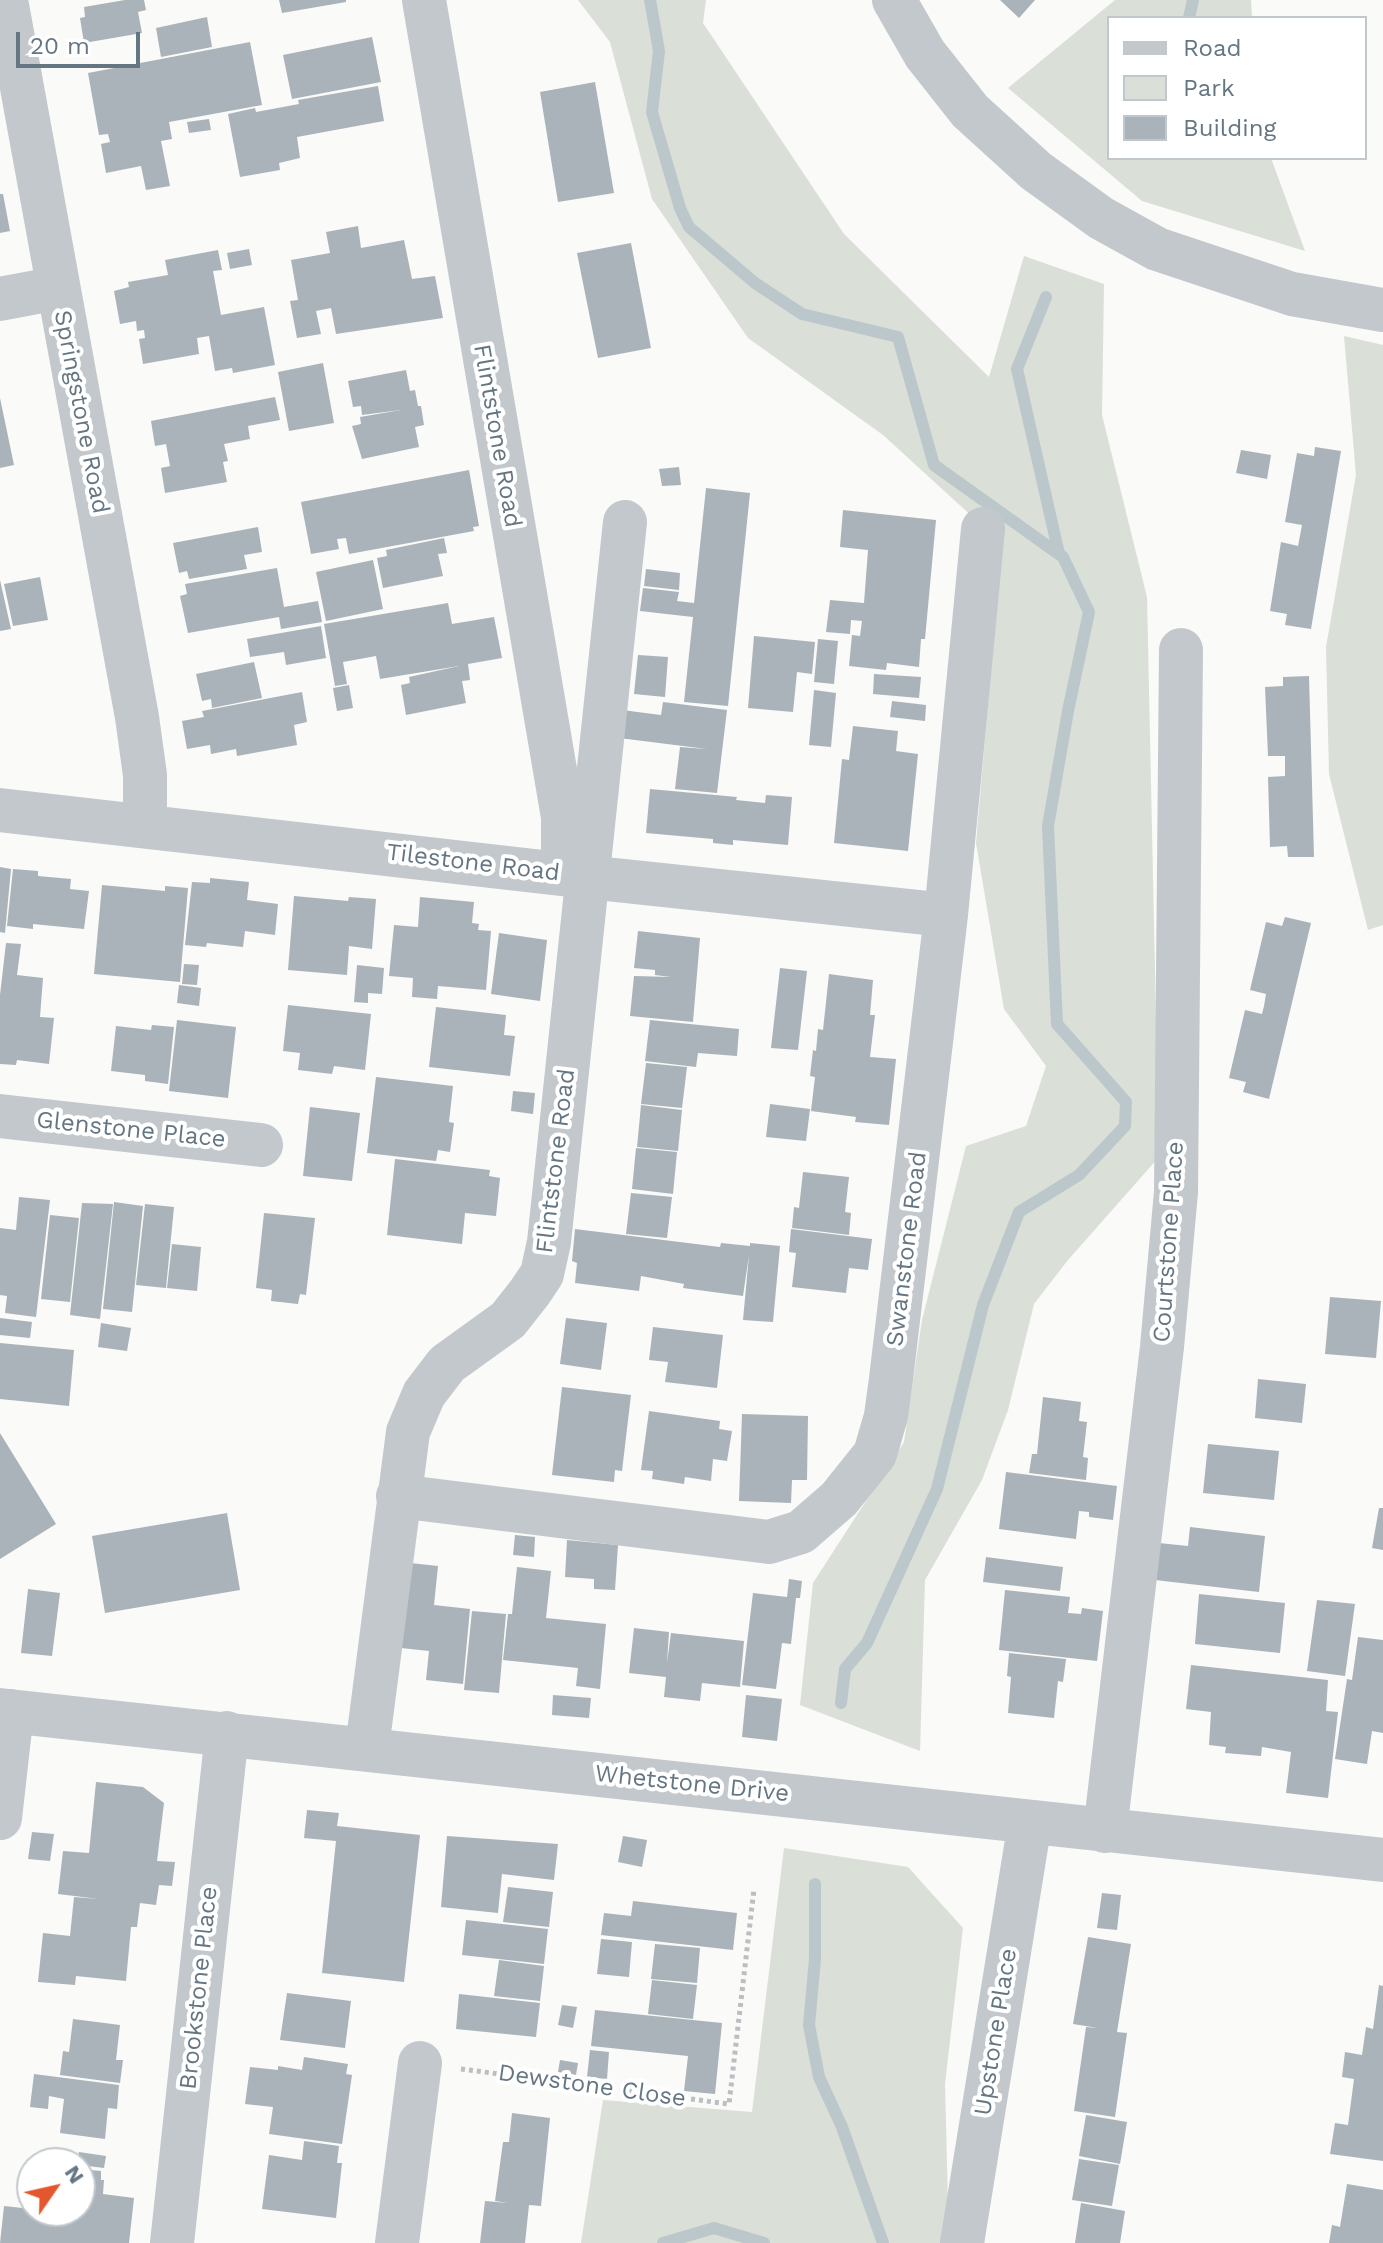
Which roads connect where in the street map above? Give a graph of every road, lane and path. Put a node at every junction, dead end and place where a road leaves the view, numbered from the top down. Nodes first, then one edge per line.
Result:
1 (6, 0) edge
2 (424, 0) edge
3 (894, 0) edge
4 (58, 288) junction
5 (0, 299) edge
6 (1383, 310) edge
7 (625, 522) dead end
8 (983, 529) dead end
9 (1181, 650) dead end
10 (0, 810) edge
11 (145, 826) junction
12 (575, 875) junction
13 (946, 915) junction
14 (0, 1116) edge
15 (261, 1145) dead end
16 (398, 1496) junction
17 (6, 1710) edge
18 (227, 1733) junction
19 (367, 1748) junction
20 (0, 1818) edge
21 (1030, 1822) junction
22 (1105, 1831) junction
23 (1383, 1860) edge
24 (754, 1889) dead end
25 (420, 2063) joint
26 (172, 2243) edge
27 (397, 2243) edge
28 (962, 2243) edge

1 - 4 street, Springstone Road
2 - 12 street, Flintstone Road
3 - 6 street
4 - 5 street
4 - 11 street, Springstone Road
7 - 12 street, Flintstone Road
8 - 13 street, Swanstone Road
9 - 22 street, Courtstone Place
10 - 11 street, Tilestone Road
11 - 12 street, Tilestone Road
12 - 13 street, Tilestone Road
12 - 16 street, Flintstone Road
13 - 16 street, Swanstone Road
14 - 15 street, Glenstone Place
16 - 19 street, Flintstone Road
17 - 18 street, Whetstone Drive
17 - 20 street
18 - 19 street, Whetstone Drive
18 - 26 street, Brookstone Place
19 - 21 street, Whetstone Drive
21 - 22 street, Whetstone Drive
21 - 28 street, Upstone Place
22 - 23 street, Whetstone Drive
24 - 25 path, Dewstone Close
25 - 27 street

